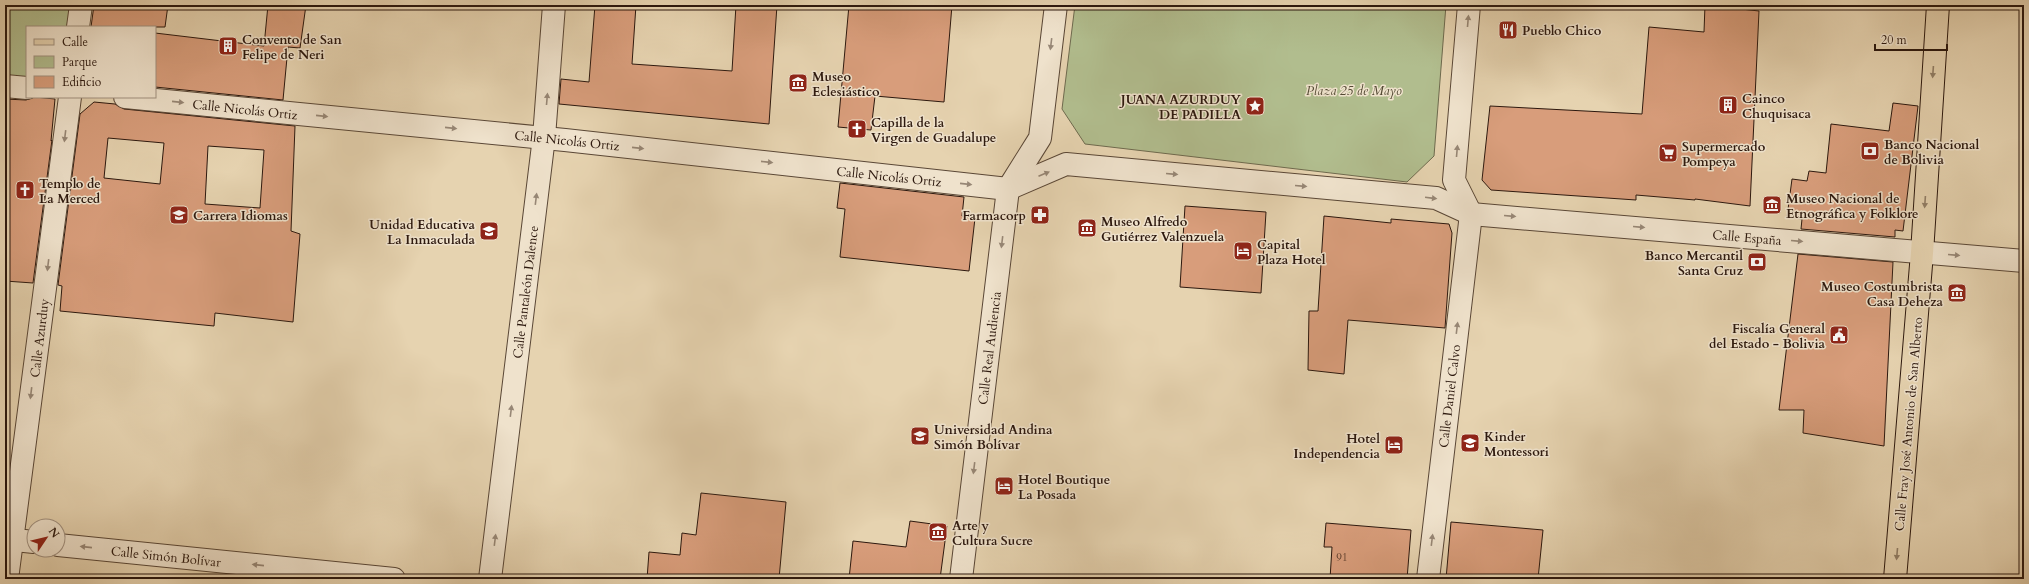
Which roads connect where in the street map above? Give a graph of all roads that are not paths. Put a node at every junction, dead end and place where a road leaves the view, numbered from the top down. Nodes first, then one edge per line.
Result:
1 (81, 5) edge
2 (554, 5) edge
3 (1056, 5) edge
4 (1469, 5) edge
5 (1938, 5) edge
6 (78, 26) edge
7 (5, 86) edge
8 (26, 88) edge
9 (70, 98) edge
10 (136, 98) edge
11 (544, 138) junction
12 (1008, 189) junction
13 (1471, 214) junction
14 (1922, 252) junction
15 (2024, 261) edge
16 (9, 540) edge
17 (26, 541) edge
18 (66, 546) edge
19 (7, 579) edge
20 (394, 579) edge
21 (490, 579) edge
22 (961, 579) edge
23 (1428, 579) edge
24 (1894, 579) edge

1 - 6 street
11 -> 2 street, Calle Pantaleón Dalence
3 -> 12 street
13 -> 4 street
5 -> 14 main road, Calle Fray José Antonio de San Alberto
7 - 8 street
9 -> 16 street, Calle Azurduy
10 -> 11 street, Calle Nicolás Ortiz
11 -> 12 street, Calle Nicolás Ortiz
21 -> 11 street, Calle Pantaleón Dalence
12 -> 13 street
12 -> 22 street, Calle Real Audiencia
13 -> 14 street, Calle España
23 -> 13 street, Calle Daniel Calvo
14 -> 15 street, Calle España
14 -> 24 main road, Calle Fray José Antonio de San Alberto
16 - 17 street
16 - 19 street, Calle Azurduy
20 -> 18 street, Calle Simón Bolívar

